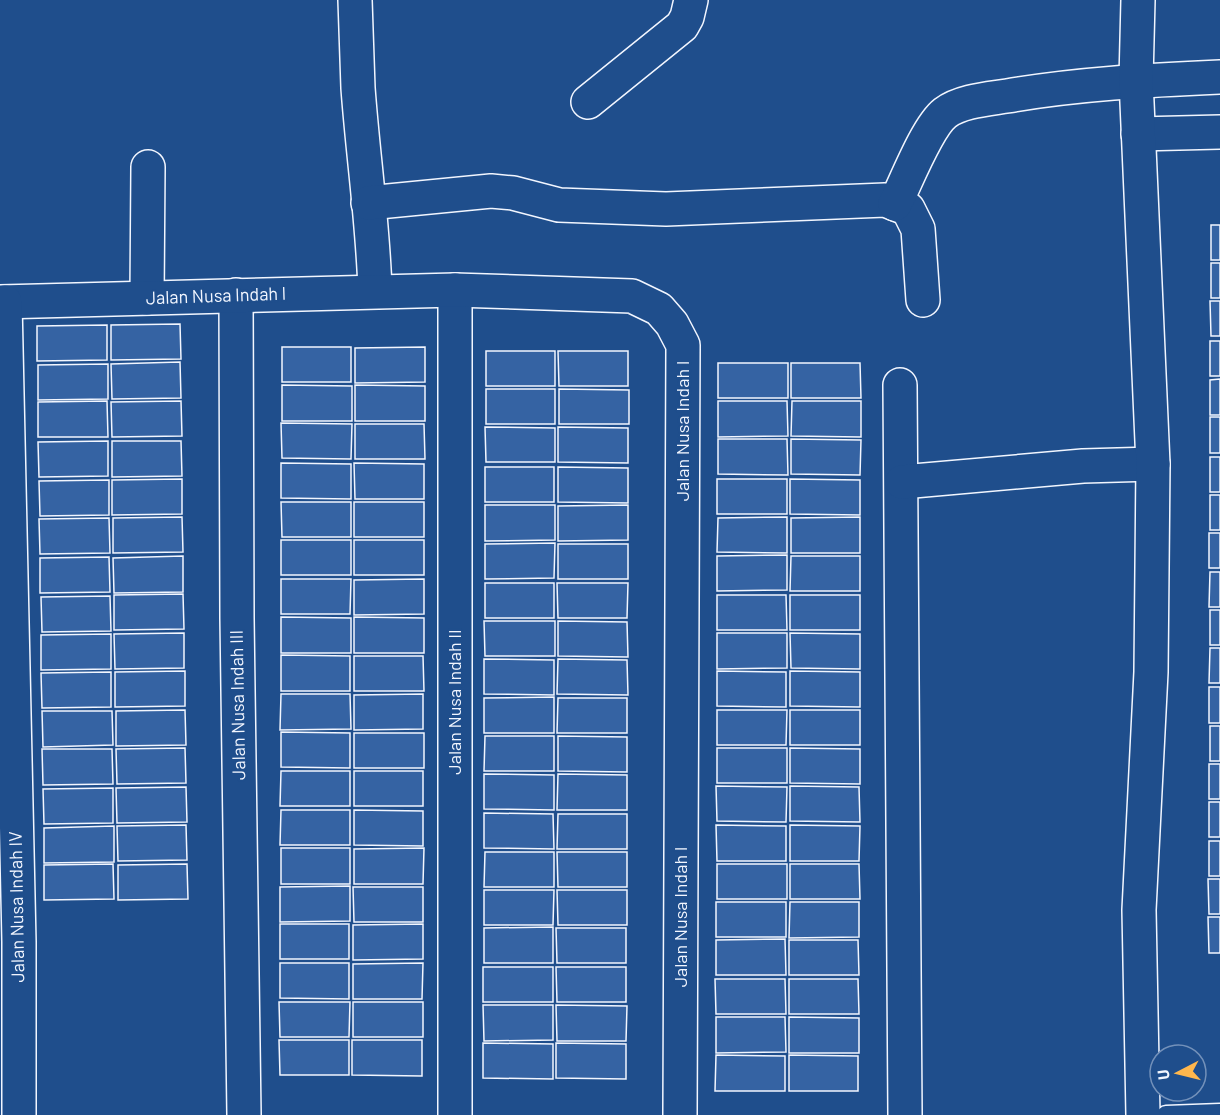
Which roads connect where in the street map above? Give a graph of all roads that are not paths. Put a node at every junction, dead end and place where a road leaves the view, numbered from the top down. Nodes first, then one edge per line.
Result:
1 (355, 0) edge
2 (691, 0) edge
3 (1138, 0) edge
4 (1220, 77) edge
5 (1136, 80) junction
6 (588, 102) dead end
7 (1220, 132) edge
8 (1138, 134) junction
9 (148, 167) dead end
10 (895, 204) junction
11 (369, 206) junction
12 (455, 290) junction
13 (375, 291) junction
14 (236, 296) junction
15 (147, 298) junction
16 (923, 300) dead end
17 (3, 302) edge
18 (900, 385) dead end
19 (1153, 464) junction
20 (902, 482) junction
21 (1220, 1113) edge
22 (19, 1115) edge
23 (244, 1115) edge
24 (455, 1115) edge
25 (680, 1115) edge
26 (905, 1115) edge
27 (1143, 1115) edge
28 (1166, 1115) edge

1 - 11 street
2 - 6 street
3 - 5 street
4 - 5 street
5 - 8 street
5 - 10 street
7 - 8 street
8 - 19 street
9 - 15 street
10 - 11 street
10 - 16 street
11 - 13 street
12 - 13 street, Jalan Nusa Indah I
12 - 24 street, Jalan Nusa Indah II
12 - 25 street, Jalan Nusa Indah I
13 - 14 street, Jalan Nusa Indah I
14 - 15 street, Jalan Nusa Indah I
14 - 23 street, Jalan Nusa Indah III
15 - 17 street, Jalan Nusa Indah I
17 - 22 street, Jalan Nusa Indah IV
18 - 20 street
19 - 20 street
19 - 27 street
20 - 26 street
21 - 28 lane

